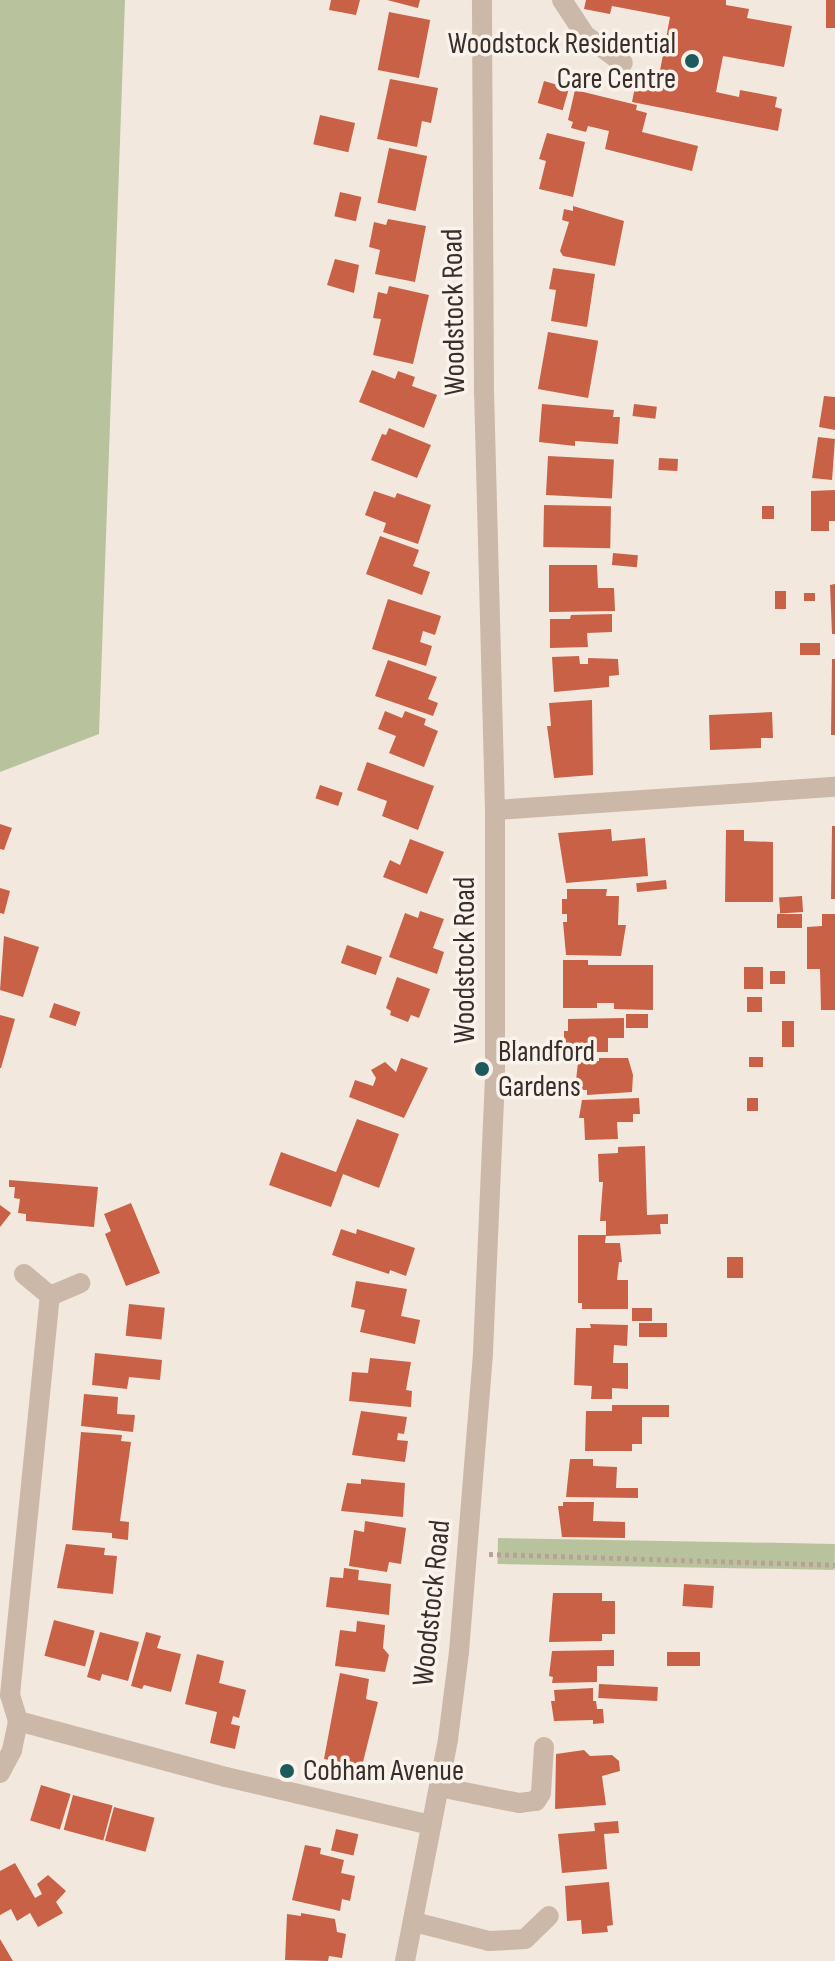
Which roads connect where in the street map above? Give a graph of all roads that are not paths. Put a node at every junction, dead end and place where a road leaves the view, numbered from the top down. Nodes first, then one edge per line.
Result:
1 (482, 0) edge
2 (562, 0) edge
3 (623, 63) dead end
4 (835, 787) edge
5 (495, 810) junction
6 (24, 1274) dead end
7 (80, 1283) dead end
8 (50, 1296) junction
9 (18, 1721) junction
10 (544, 1747) dead end
11 (0, 1773) edge
12 (439, 1787) junction
13 (431, 1825) junction
14 (549, 1916) dead end
15 (414, 1922) junction
16 (405, 1961) edge

1 - 5 street, Woodstock Road
2 - 3 street
4 - 5 street
5 - 12 street, Woodstock Road
6 - 8 street
7 - 8 street
8 - 9 street
9 - 11 street
9 - 13 street
10 - 12 street
12 - 13 street, Woodstock Road
13 - 15 street, Woodstock Road
14 - 15 street
15 - 16 street, Woodstock Road

